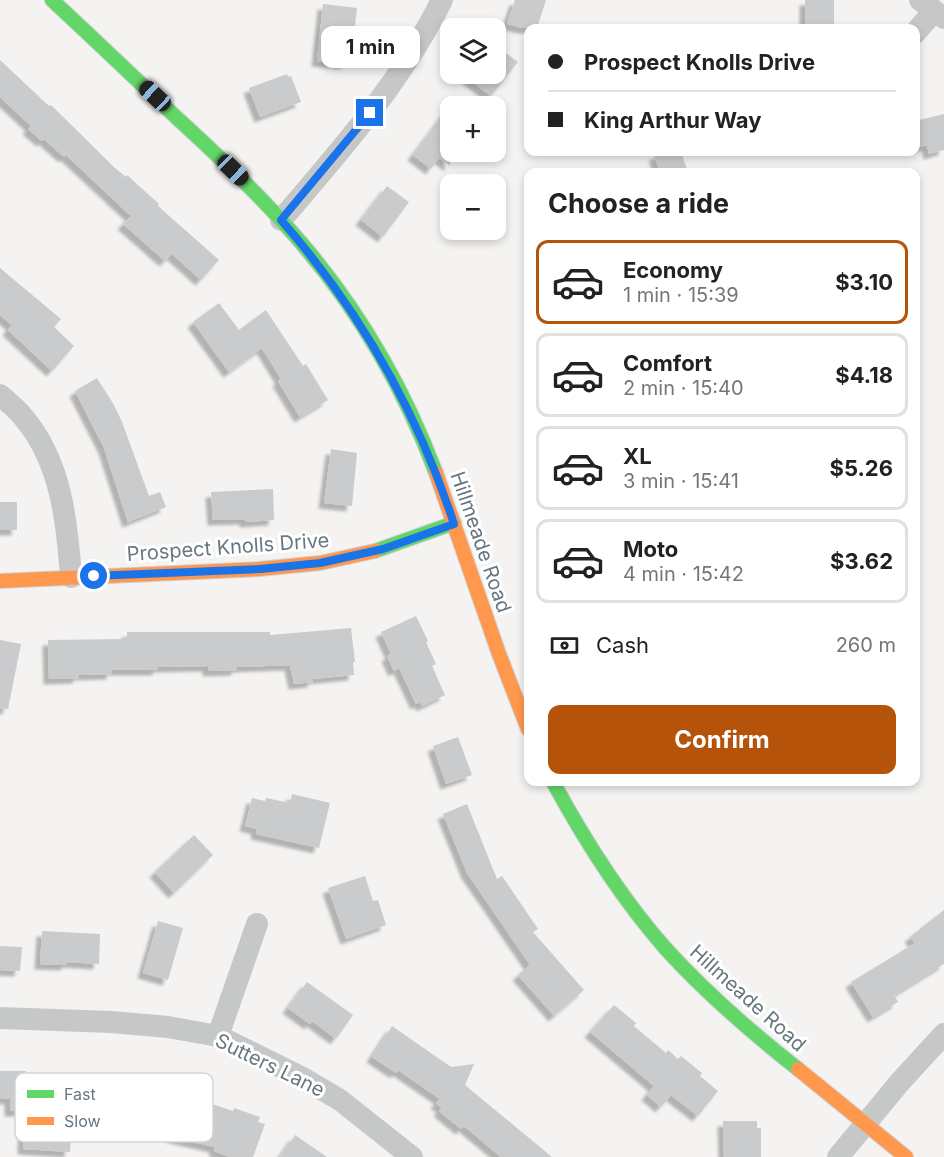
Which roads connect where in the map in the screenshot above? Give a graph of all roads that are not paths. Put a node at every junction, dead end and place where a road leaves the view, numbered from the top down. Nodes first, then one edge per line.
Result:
1 (52, 0) edge
2 (442, 0) edge
3 (933, 9) edge
4 (920, 26) edge
5 (281, 220) junction
6 (0, 395) edge
7 (454, 524) junction
8 (71, 577) junction
9 (0, 581) edge
10 (524, 719) edge
11 (555, 786) edge
12 (257, 924) dead end
13 (0, 1018) edge
14 (944, 1034) edge
15 (218, 1036) junction
16 (867, 1122) junction
17 (412, 1157) edge
18 (838, 1157) edge
19 (906, 1157) edge

1 - 5 street, Hillmeade Road
2 - 5 street
3 - 4 street
5 - 7 street, Hillmeade Road
6 - 8 street
7 - 8 street, Prospect Knolls Drive
7 - 10 street, Hillmeade Road
8 - 9 street, Prospect Knolls Drive
11 - 16 street, Hillmeade Road
12 - 15 street
13 - 15 street, Sutters Lane
14 - 16 street
15 - 17 street, Sutters Lane
16 - 18 street
16 - 19 street, Hillmeade Road

